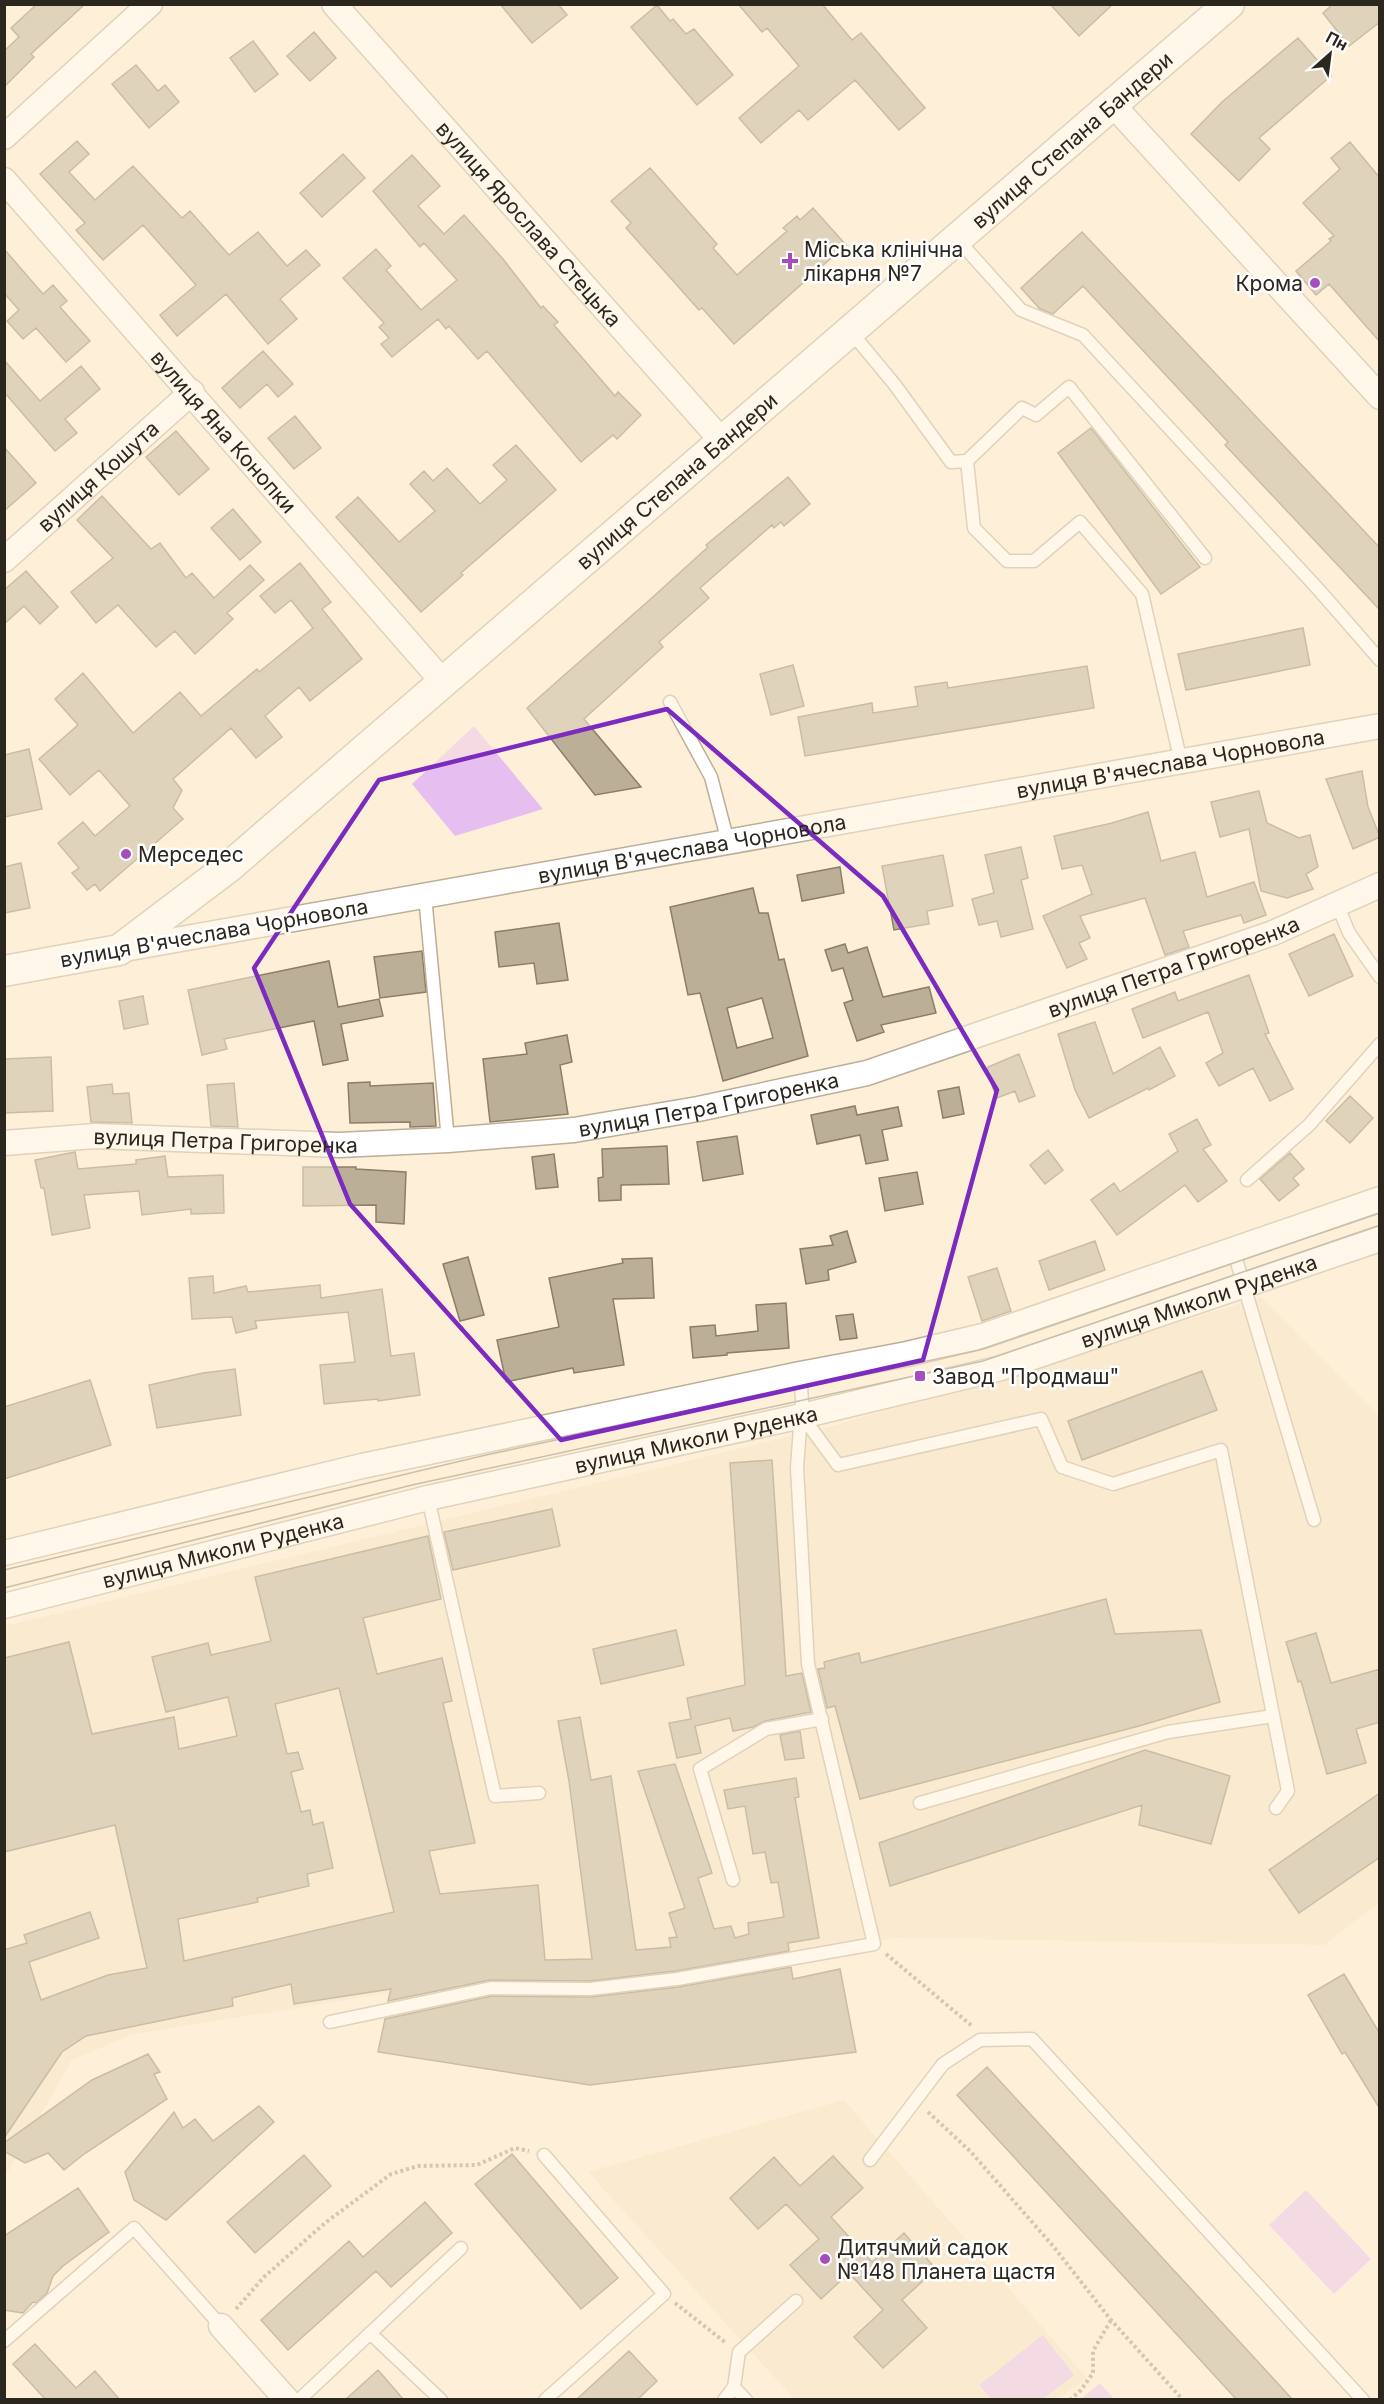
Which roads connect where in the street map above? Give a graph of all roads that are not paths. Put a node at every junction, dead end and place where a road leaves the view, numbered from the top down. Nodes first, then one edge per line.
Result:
1 (150, 4) edge
2 (334, 4) edge
3 (1229, 4) edge
4 (1114, 106) junction
5 (4, 137) edge
6 (4, 180) edge
7 (958, 240) junction
8 (850, 332) junction
9 (192, 392) junction
10 (1380, 397) edge
11 (723, 442) junction
12 (966, 461) junction
13 (1205, 558) dead end
14 (4, 560) edge
15 (1380, 660) edge
16 (444, 683) junction
17 (670, 702) dead end
18 (1380, 726) edge
19 (1181, 762) junction
20 (728, 842) junction
21 (1380, 885) edge
22 (425, 896) junction
23 (1338, 904) junction
24 (119, 950) junction
25 (4, 971) edge
26 (1380, 977) edge
27 (1380, 1044) edge
28 (448, 1140) junction
29 (4, 1143) edge
30 (1247, 1180) dead end
31 (1380, 1199) edge
32 (1380, 1239) edge
33 (1233, 1249) junction
34 (1244, 1285) junction
35 (800, 1374) junction
36 (802, 1416) junction
37 (428, 1498) junction
38 (1314, 1520) dead end
39 (4, 1553) edge
40 (4, 1606) edge
41 (1273, 1716) junction
42 (822, 1719) junction
43 (539, 1792) dead end
44 (920, 1803) dead end
45 (1276, 1808) dead end
46 (733, 1880) dead end
47 (330, 2022) dead end
48 (544, 2155) road end
49 (870, 2160) dead end
50 (460, 2248) dead end
51 (796, 2301) dead end
52 (220, 2326) joint
53 (370, 2333) junction
54 (4, 2341) edge
55 (734, 2387) junction
56 (287, 2400) edge
57 (299, 2400) edge
58 (441, 2400) edge
59 (545, 2400) edge
60 (724, 2400) edge
61 (746, 2400) edge
62 (1363, 2400) edge

1 - 5 street
2 - 11 street, вулиця Ярослава Стецька
3 - 4 street, вулиця Степана Бандери
4 - 7 street, вулиця Степана Бандери
4 - 10 street
6 - 9 street, вулиця Яна Конопки
7 - 8 street, вулиця Степана Бандери
7 - 15 lane
8 - 11 street, вулиця Степана Бандери
8 - 12 lane
9 - 14 street, вулиця Кошута
9 - 16 street, вулиця Яна Конопки
11 - 16 street, вулиця Степана Бандери
12 - 13 lane
12 - 19 lane
16 - 24 street, вулиця Степана Бандери
17 - 20 lane
18 - 19 street, вулиця В'ячеслава Чорновола
19 - 20 street, вулиця В'ячеслава Чорновола
20 - 22 street, вулиця В'ячеслава Чорновола
21 - 23 street, вулиця Петра Григоренка
22 - 24 street, вулиця В'ячеслава Чорновола
22 - 28 lane
23 - 26 lane
23 - 28 street, вулиця Петра Григоренка
24 - 25 street, вулиця В'ячеслава Чорновола
27 - 30 lane
28 - 29 street, вулиця Петра Григоренка
31 - 33 street, вулиця Миколи Руденка
32 - 34 street, вулиця Миколи Руденка
33 - 34 lane
33 - 35 street, вулиця Миколи Руденка
34 - 36 street, вулиця Миколи Руденка
34 - 38 lane
35 - 36 lane
35 - 39 street, вулиця Миколи Руденка
36 - 37 street, вулиця Миколи Руденка
36 - 41 lane
36 - 42 lane
37 - 40 street, вулиця Миколи Руденка
37 - 43 lane
41 - 44 lane
41 - 45 lane
42 - 46 lane
42 - 47 lane
48 - 59 lane
49 - 62 lane
50 - 53 lane
51 - 55 lane
52 - 54 lane
52 - 56 street
53 - 57 lane
53 - 58 lane
55 - 60 lane
55 - 61 lane

